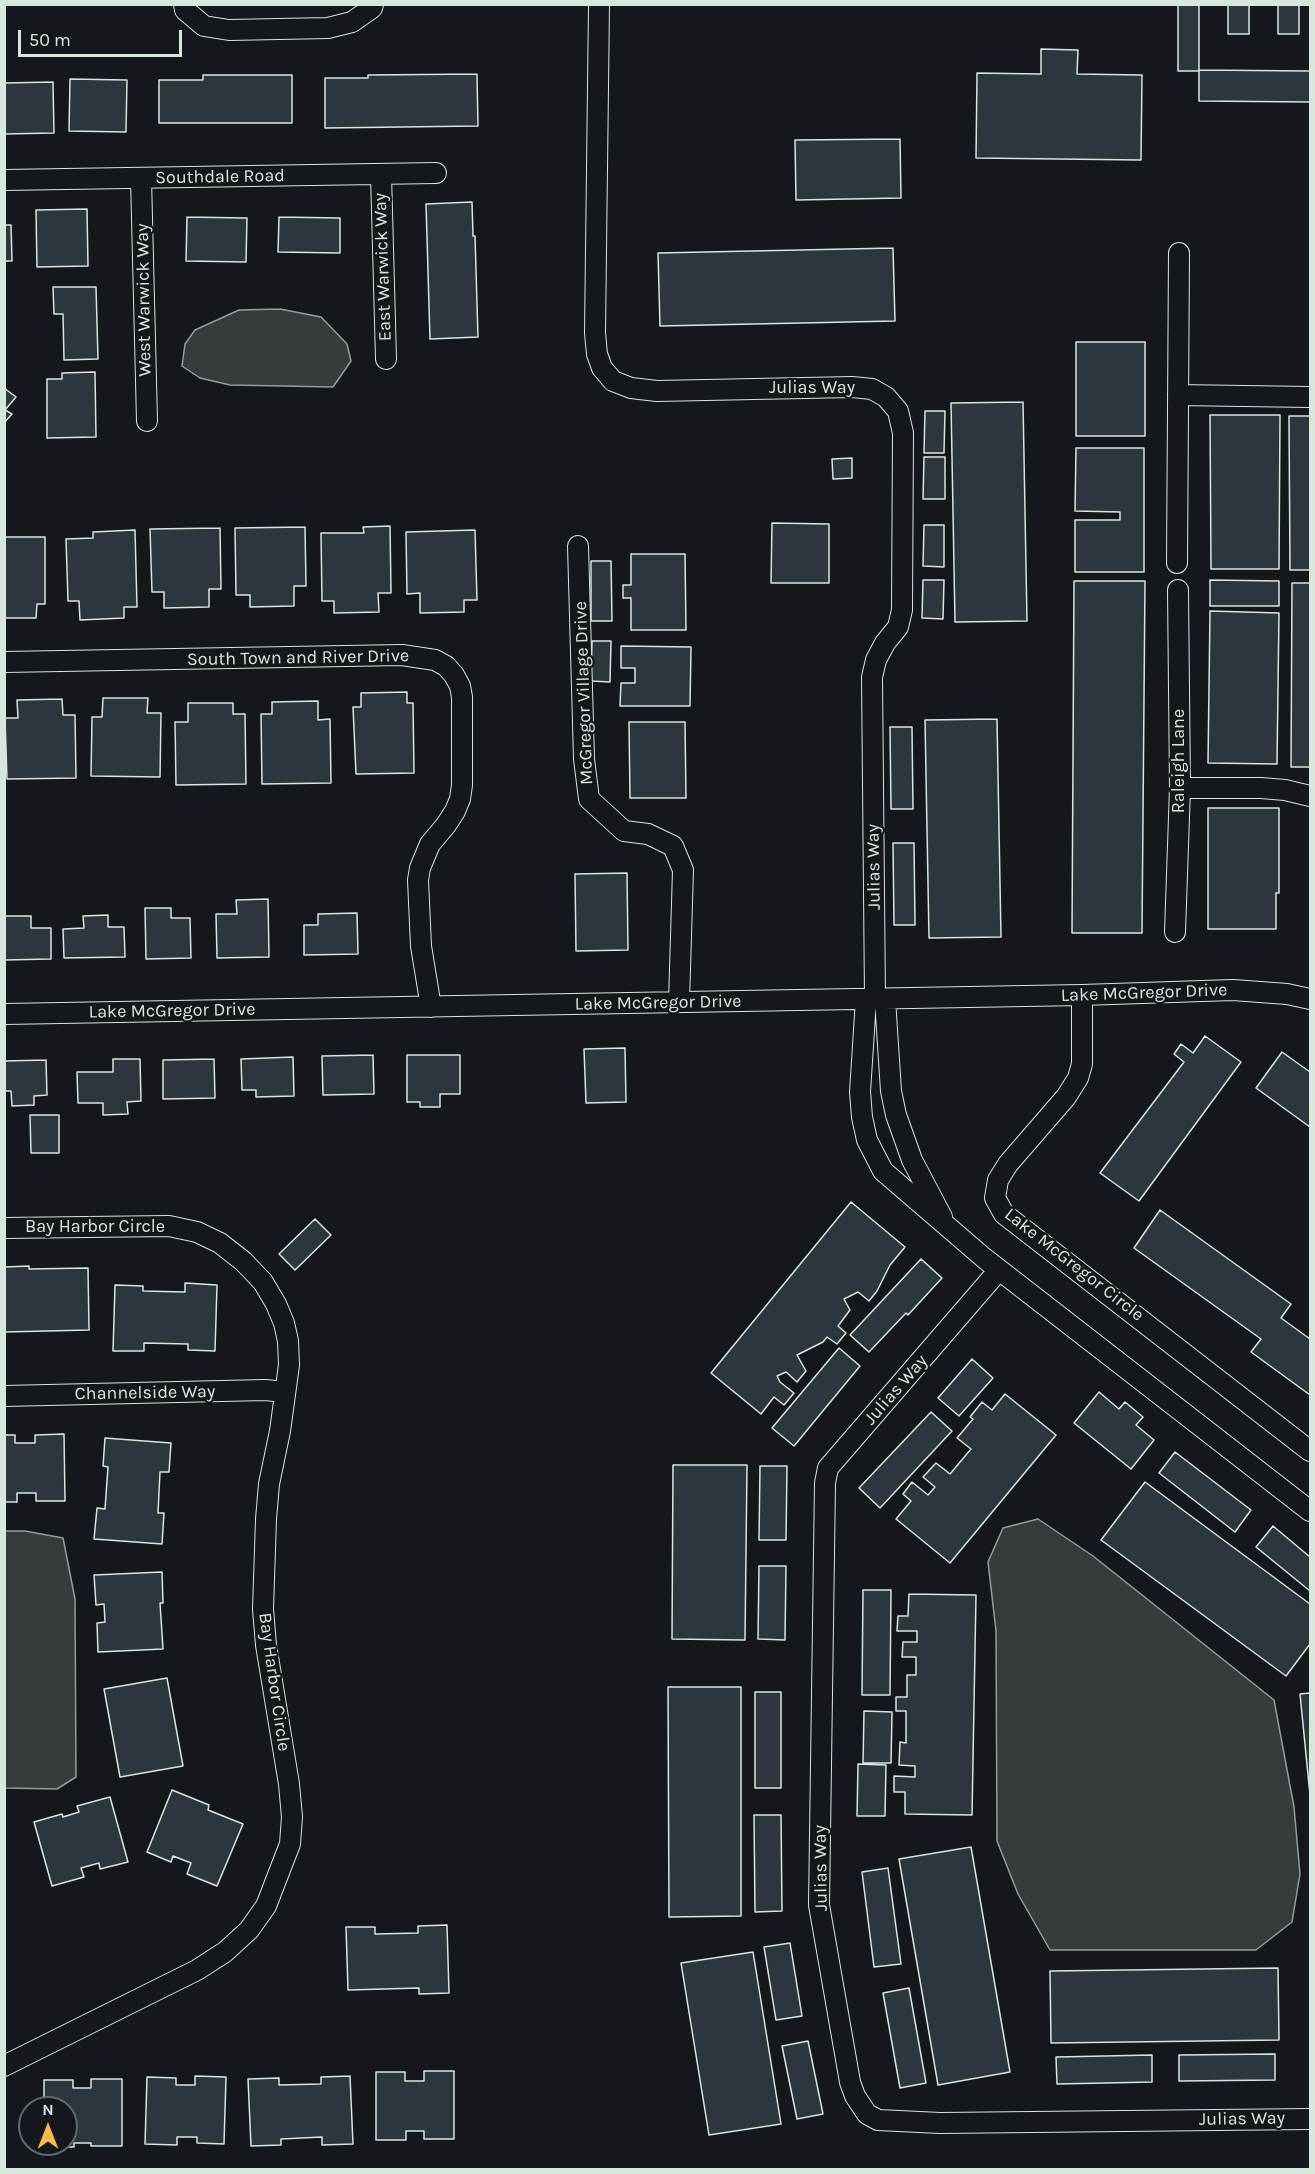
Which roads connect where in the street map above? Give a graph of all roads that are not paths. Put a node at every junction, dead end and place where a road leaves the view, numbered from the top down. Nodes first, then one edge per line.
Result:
1 (184, 4) edge
2 (373, 4) edge
3 (599, 4) edge
4 (436, 173) dead end
5 (381, 174) junction
6 (141, 178) junction
7 (4, 180) edge
8 (1179, 253) dead end
9 (386, 359) dead end
10 (1178, 395) junction
11 (1311, 397) edge
12 (147, 422) dead end
13 (578, 546) dead end
14 (1177, 563) dead end
15 (1178, 590) dead end
16 (4, 663) edge
17 (1180, 788) junction
18 (1311, 796) edge
19 (1175, 932) dead end
20 (1082, 995) junction
21 (1310, 997) edge
22 (875, 999) junction
23 (679, 1002) junction
24 (431, 1007) junction
25 (4, 1014) edge
26 (948, 1227) junction
27 (4, 1228) edge
28 (999, 1270) junction
29 (285, 1392) junction
30 (4, 1396) edge
31 (1311, 1451) edge
32 (1311, 1511) edge
33 (4, 2066) edge
34 (1311, 2118) edge

1 - 2 street
3 - 22 street, Julias Way
4 - 5 street, Southdale Road
5 - 6 street, Southdale Road
5 - 9 street, East Warwick Way
6 - 7 street, Southdale Road
6 - 12 street, West Warwick Way
8 - 10 street
10 - 11 street
10 - 14 street
13 - 23 street, McGregor Village Drive
15 - 17 street, Raleigh Lane
16 - 24 street, South Town and River Drive
17 - 18 street
17 - 19 street, Raleigh Lane
20 - 21 street, Lake McGregor Drive
20 - 22 street, Lake McGregor Drive
20 - 31 street, Lake McGregor Circle
22 - 23 street, Lake McGregor Drive
22 - 26 street, Julias Way
22 - 26 street, Julias Way
23 - 24 street, Lake McGregor Drive
24 - 25 street, Lake McGregor Drive
26 - 28 street, Julias Way
27 - 29 street, Bay Harbor Circle
28 - 32 street, Julias Way
28 - 34 street, Julias Way
29 - 30 street, Channelside Way
29 - 33 street, Bay Harbor Circle

